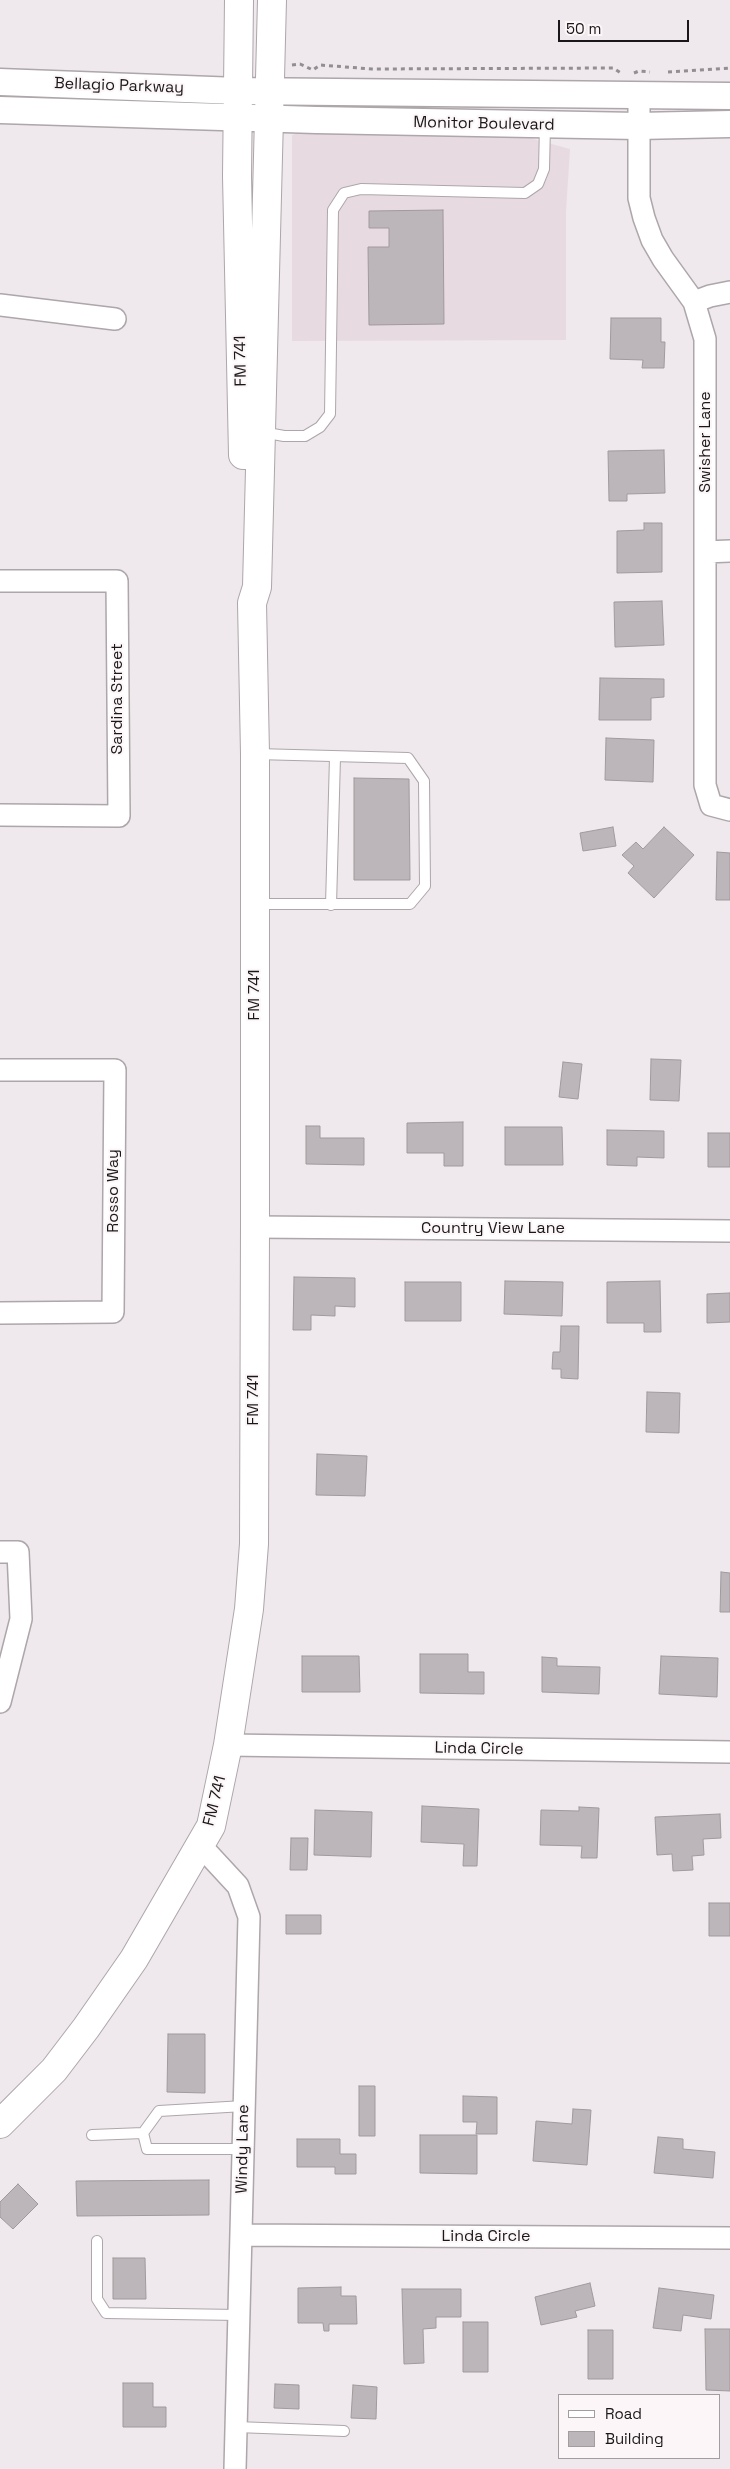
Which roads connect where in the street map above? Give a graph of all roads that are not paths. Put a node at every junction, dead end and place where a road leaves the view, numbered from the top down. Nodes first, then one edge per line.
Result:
1 (239, 0) edge
2 (272, 0) edge
3 (0, 82) edge
4 (238, 91) junction
5 (270, 91) junction
6 (639, 94) junction
7 (730, 96) edge
8 (0, 110) edge
9 (238, 118) junction
10 (269, 119) junction
11 (730, 124) edge
12 (545, 125) junction
13 (638, 126) junction
14 (730, 292) edge
15 (694, 302) junction
16 (0, 305) edge
17 (115, 319) dead end
18 (261, 432) junction
19 (730, 551) edge
20 (705, 552) junction
21 (0, 582) edge
22 (252, 603) junction
23 (255, 754) junction
24 (335, 757) junction
25 (720, 808) edge
26 (0, 815) edge
27 (255, 904) junction
28 (331, 905) junction
29 (0, 1070) edge
30 (255, 1228) junction
31 (730, 1231) edge
32 (0, 1313) edge
33 (9, 1552) edge
34 (0, 1702) edge
35 (228, 1745) junction
36 (730, 1752) edge
37 (201, 1846) junction
38 (244, 2106) junction
39 (0, 2124) edge
40 (143, 2133) junction
41 (92, 2135) dead end
42 (244, 2149) junction
43 (241, 2235) junction
44 (730, 2238) edge
45 (97, 2241) dead end
46 (239, 2315) junction
47 (236, 2427) junction
48 (344, 2430) dead end
49 (234, 2469) edge

1 - 4 main road, FM 741
2 - 5 main road, FM 741
3 - 4 street, Bellagio Parkway
4 - 5 street, Monitor Boulevard
4 - 9 main road, FM 741
5 - 6 street, Monitor Boulevard
5 - 10 main road, FM 741
6 - 7 street, Monitor Boulevard
6 - 13 street, Swisher Lane
8 - 9 street, Bellagio Parkway
9 - 10 street, Monitor Boulevard
9 - 22 main road, FM 741 / FM 741
10 - 12 street, Monitor Boulevard
10 - 18 main road, FM 741 / FM 741
11 - 13 street, Monitor Boulevard
12 - 13 street, Monitor Boulevard
12 - 18 lane
13 - 15 street, Swisher Lane
14 - 15 street
15 - 20 street, Swisher Lane
16 - 17 street
18 - 22 main road, FM 741 / FM 741
19 - 20 street
20 - 25 street, Swisher Lane
21 - 26 street, Sardina Street
22 - 23 main road, FM 741 / FM 741
23 - 24 lane
23 - 27 main road, FM 741 / FM 741
24 - 28 lane
24 - 28 lane
27 - 28 lane
27 - 30 main road, FM 741 / FM 741
29 - 32 street, Rosso Way
30 - 31 street, Country View Lane
30 - 35 main road, FM 741 / FM 741
33 - 34 street
35 - 36 street, Linda Circle
35 - 37 main road, FM 741 / FM 741
37 - 38 street, Windy Lane
37 - 39 main road, FM 741 / FM 741
38 - 40 lane
38 - 42 street, Windy Lane
40 - 41 lane
40 - 42 lane
42 - 43 street, Windy Lane
43 - 44 street, Linda Circle
43 - 46 street, Windy Lane
45 - 46 lane
46 - 47 street, Windy Lane
47 - 48 lane
47 - 49 street, Windy Lane

